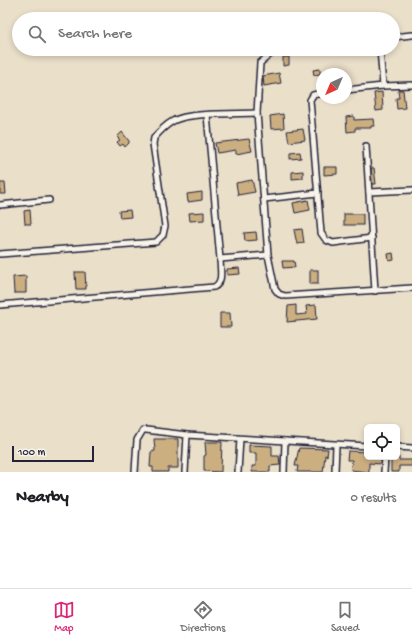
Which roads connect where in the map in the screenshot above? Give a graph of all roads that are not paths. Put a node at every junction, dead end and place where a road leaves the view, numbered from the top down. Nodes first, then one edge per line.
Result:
1 (412, 35) edge
2 (400, 36) edge
3 (268, 56) edge
4 (381, 56) edge
5 (412, 85) edge
6 (383, 86) junction
7 (352, 89) edge
8 (316, 94) edge
9 (257, 113) junction
10 (206, 115) junction
11 (366, 146) dead end
12 (412, 190) edge
13 (369, 192) junction
14 (318, 193) junction
15 (264, 198) junction
16 (49, 200) dead end
17 (0, 205) edge
18 (372, 238) junction
19 (0, 254) edge
20 (268, 255) junction
21 (220, 259) junction
22 (412, 288) edge
23 (375, 291) junction
24 (0, 305) edge
25 (188, 435) junction
26 (240, 439) junction
27 (285, 441) junction
28 (336, 445) junction
29 (364, 446) edge
30 (400, 447) edge
31 (412, 448) edge
32 (385, 460) edge
33 (135, 472) edge
34 (185, 472) edge
35 (238, 472) edge
36 (284, 472) edge
37 (335, 472) edge
38 (384, 472) edge

1 - 2 street
3 - 9 street
4 - 6 street
5 - 6 street
6 - 7 street
8 - 14 street
9 - 10 street
9 - 15 street
10 - 19 street
10 - 21 street
11 - 13 street
12 - 13 street
13 - 18 street
14 - 15 street
14 - 18 street
15 - 20 street
16 - 17 street
18 - 23 street
20 - 21 street
20 - 23 street
21 - 24 street
22 - 23 street
25 - 26 street
25 - 33 street
25 - 34 street
26 - 27 street
26 - 35 street
27 - 28 street
27 - 36 street
28 - 29 street
28 - 37 street
30 - 31 street
32 - 38 street

